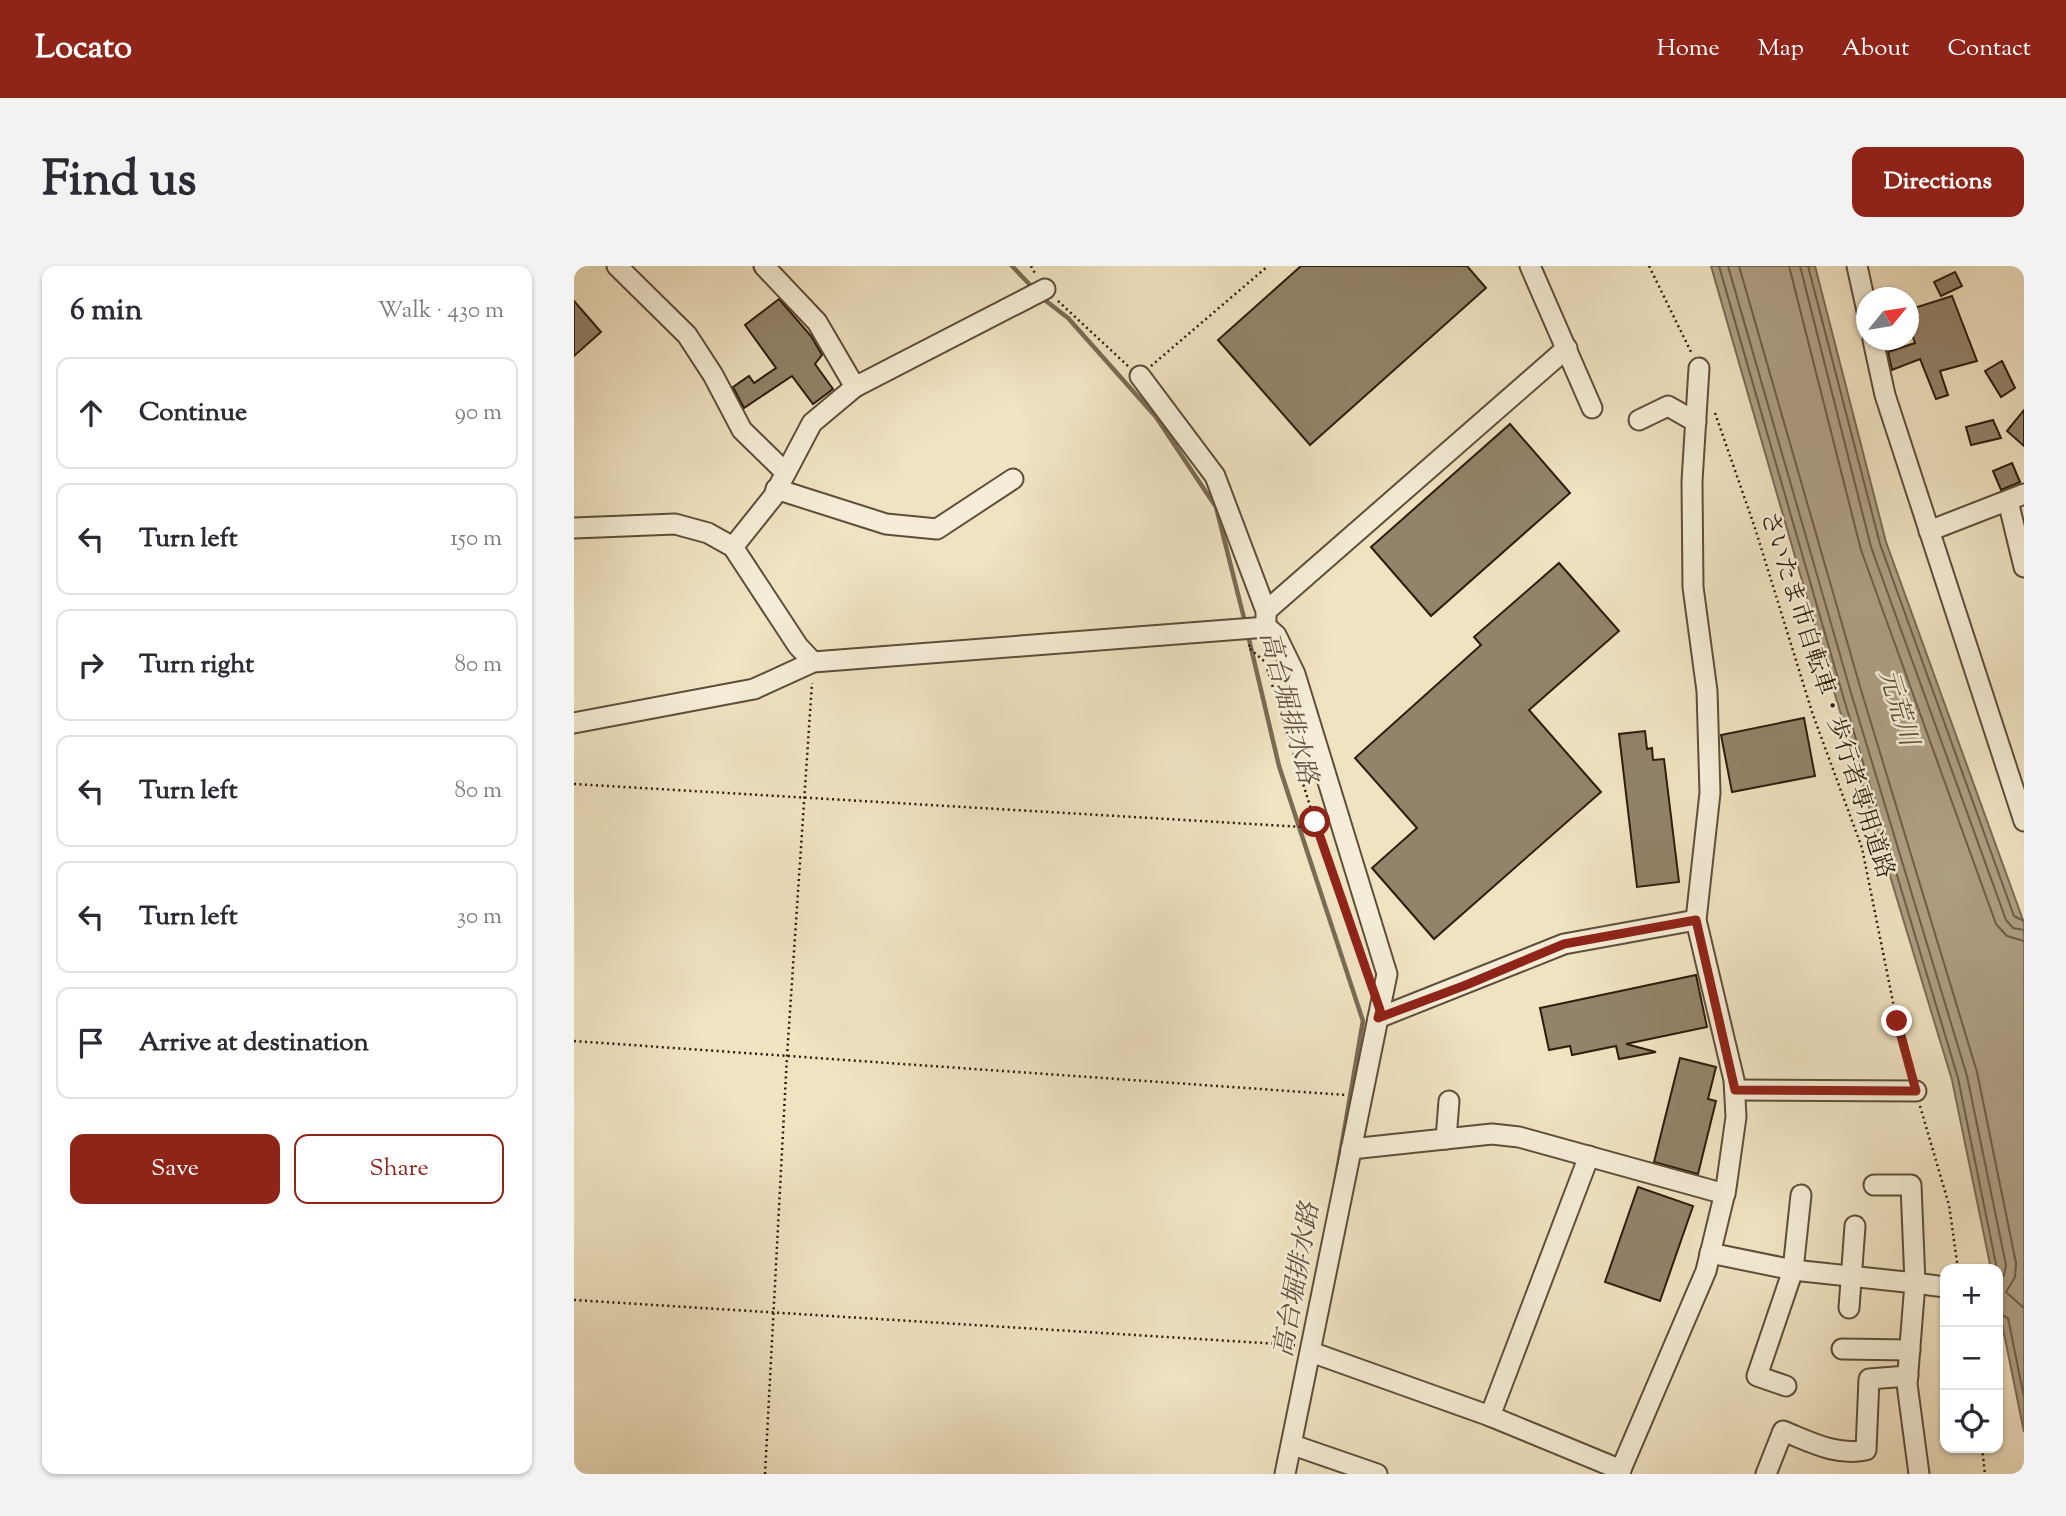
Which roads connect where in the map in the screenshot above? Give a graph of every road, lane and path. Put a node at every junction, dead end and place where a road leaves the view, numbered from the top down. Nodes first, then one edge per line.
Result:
1 (617, 266) edge
2 (764, 266) edge
3 (1031, 266) edge
4 (1268, 266) edge
5 (1530, 266) edge
6 (1649, 266) edge
7 (1857, 266) edge
8 (1862, 287) edge
9 (1045, 289) junction
10 (1567, 348) junction
11 (1874, 350) edge
12 (1699, 368) joint
13 (1140, 376) junction
14 (855, 387) junction
15 (1713, 407) dead end
16 (1592, 408) dead end
17 (1639, 420) dead end
18 (1696, 422) junction
19 (1013, 479) dead end
20 (780, 480) junction
21 (2016, 497) edge
22 (574, 528) edge
23 (1929, 531) junction
24 (733, 547) junction
25 (2024, 567) edge
26 (1264, 622) junction
27 (813, 662) junction
28 (574, 723) edge
29 (574, 784) edge
30 (805, 798) junction
31 (2024, 821) edge
32 (1315, 822) junction
33 (1696, 920) junction
34 (1379, 1014) junction
35 (574, 1041) edge
36 (788, 1056) junction
37 (1735, 1090) junction
38 (1916, 1091) junction
39 (1362, 1096) junction
40 (1449, 1101) dead end
41 (1446, 1139) junction
42 (1351, 1149) junction
43 (1589, 1156) junction
44 (1874, 1185) dead end
45 (1725, 1194) junction
46 (1801, 1195) dead end
47 (1855, 1226) dead end
48 (1710, 1253) junction
49 (1957, 1264) edge
50 (1793, 1270) junction
51 (1852, 1276) junction
52 (1915, 1283) junction
53 (1940, 1286) edge
54 (574, 1300) edge
55 (1849, 1308) dead end
56 (774, 1312) junction
57 (1312, 1349) junction
58 (1842, 1349) dead end
59 (1910, 1350) junction
60 (1908, 1376) junction
61 (1786, 1386) dead end
62 (1490, 1416) junction
63 (1293, 1445) junction
64 (1983, 1453) edge
65 (1620, 1472) edge
66 (765, 1474) edge
67 (1286, 1474) edge
68 (1377, 1474) edge
69 (1766, 1474) edge
70 (1919, 1474) edge
71 (1985, 1474) edge

1 - 20 street
2 - 14 street
3 - 9 path
4 - 13 path
5 - 10 street
6 - 12 path
7 - 8 street
9 - 13 path
9 - 14 street
10 - 16 street
10 - 26 street
11 - 23 street
12 - 18 street
13 - 26 street
14 - 20 street
15 - 38 path, さいたま市自転車・歩行者専用道路
17 - 18 street
18 - 33 street
19 - 20 street
20 - 24 street
21 - 23 street
21 - 25 street
22 - 24 street
23 - 31 street
24 - 27 street
26 - 27 street
26 - 32 path
26 - 34 street
27 - 28 street
27 - 30 path
29 - 30 path
30 - 32 path
30 - 36 path
32 - 34 path
33 - 34 street
33 - 37 street
34 - 39 street
35 - 36 path
36 - 39 path
36 - 56 path
37 - 38 street
37 - 45 street
38 - 49 path, さいたま市自転車・歩行者専用道路
39 - 42 street
40 - 41 street
41 - 42 street
41 - 43 street
42 - 57 street
43 - 45 street
43 - 62 street
44 - 52 street
45 - 48 street
46 - 50 street
47 - 51 street
48 - 50 street
48 - 65 street
50 - 51 street
50 - 61 street
51 - 52 street
51 - 55 street
52 - 53 street
52 - 59 street
54 - 56 path
56 - 57 path
56 - 66 path
57 - 62 street
57 - 63 street
58 - 59 street
59 - 60 street
60 - 69 street
60 - 70 street
62 - 65 street
63 - 67 street
63 - 68 street
64 - 71 path

